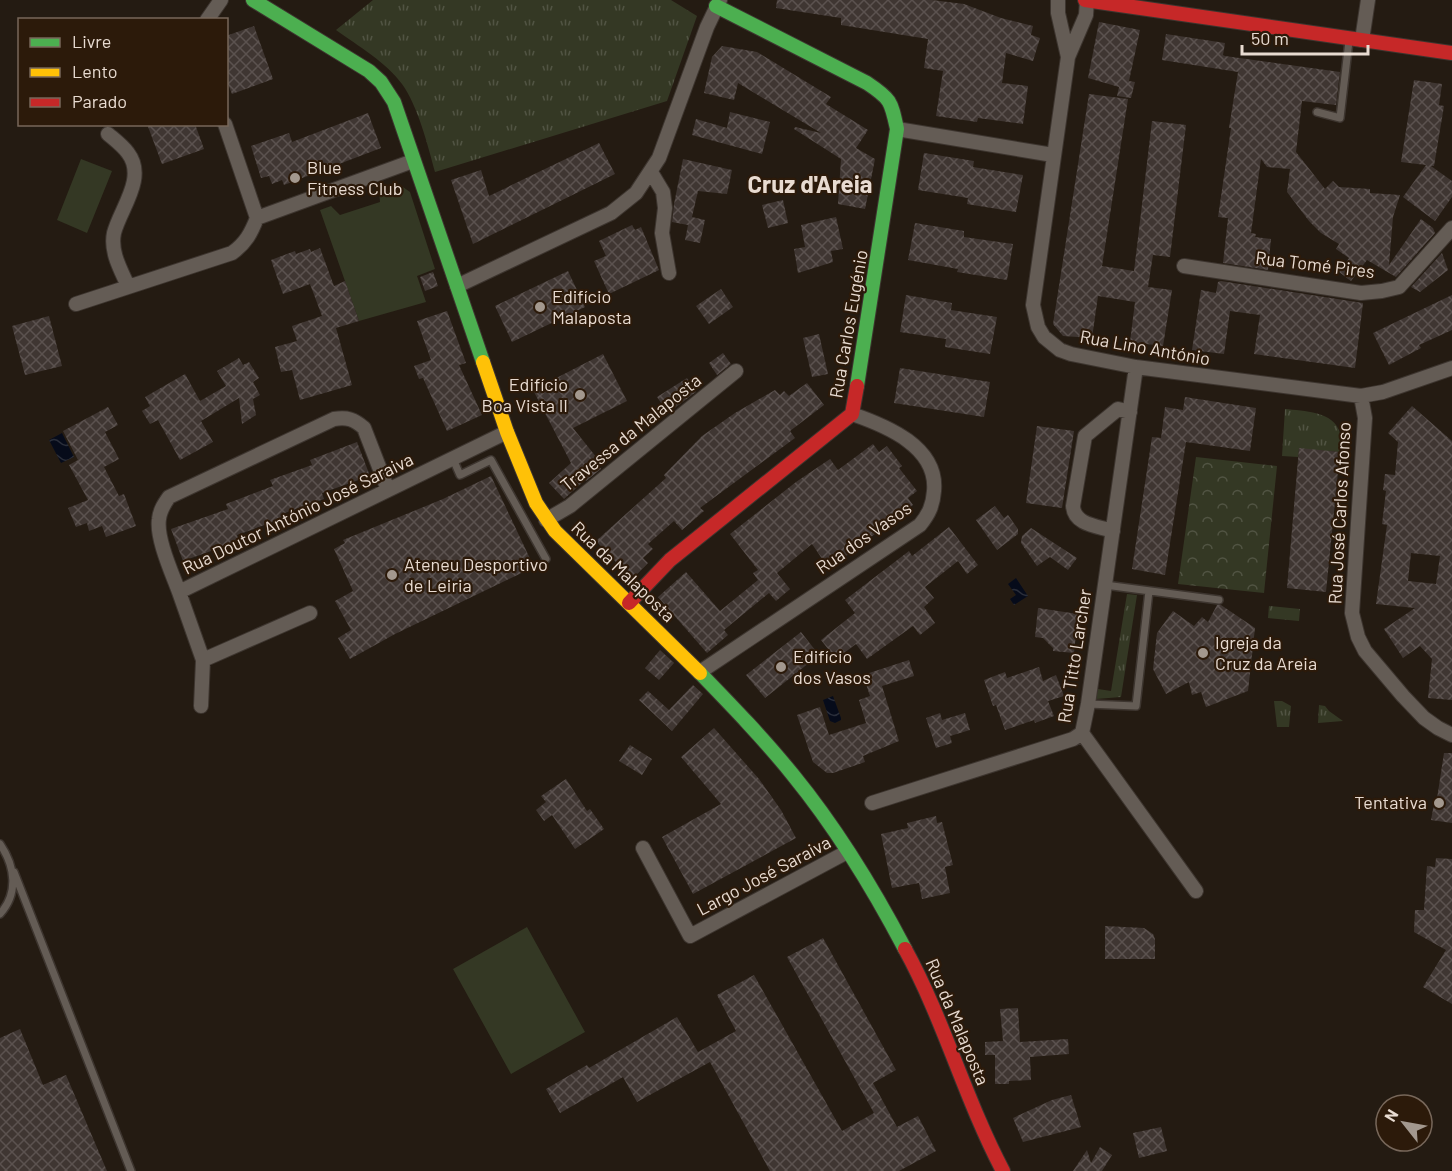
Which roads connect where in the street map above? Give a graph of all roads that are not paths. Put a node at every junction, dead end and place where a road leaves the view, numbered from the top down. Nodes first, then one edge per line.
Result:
1 (222, 0) edge
2 (254, 0) edge
3 (1058, 0) edge
4 (1086, 0) edge
5 (1368, 0) edge
6 (718, 3) edge
7 (208, 18) edge
8 (1356, 39) junction
9 (1452, 53) edge
10 (1068, 57) junction
11 (1317, 112) dead end
12 (226, 126) edge
13 (897, 129) junction
14 (108, 134) dead end
15 (1053, 155) junction
16 (413, 160) junction
17 (651, 172) junction
18 (257, 218) junction
19 (1452, 228) edge
20 (1184, 266) dead end
21 (669, 273) dead end
22 (128, 286) junction
23 (457, 286) junction
24 (76, 304) dead end
25 (1136, 367) junction
26 (1452, 368) edge
27 (736, 371) dead end
28 (1361, 396) junction
29 (1130, 412) junction
30 (852, 414) junction
31 (507, 432) junction
32 (453, 459) junction
33 (528, 486) junction
34 (388, 490) junction
35 (510, 494) junction
36 (550, 525) junction
37 (1113, 531) junction
38 (535, 539) junction
39 (546, 559) dead end
40 (1105, 585) junction
41 (1149, 591) junction
42 (179, 592) junction
43 (1219, 600) dead end
44 (629, 603) junction
45 (310, 613) dead end
46 (203, 660) junction
47 (700, 672) junction
48 (1088, 704) junction
49 (201, 706) dead end
50 (1082, 733) junction
51 (1452, 735) edge
52 (872, 803) dead end
53 (0, 844) edge
54 (643, 848) dead end
55 (847, 852) junction
56 (14, 872) junction
57 (1196, 891) dead end
58 (0, 914) edge
59 (131, 1171) edge
60 (1003, 1171) edge

1 - 7 street
2 - 16 street, Rua da Malaposta
3 - 10 street, Rua Lino António
4 - 8 street
4 - 10 street, Rua Lino António
5 - 8 street
6 - 13 street
6 - 17 street
8 - 9 street
8 - 11 lane
10 - 15 street, Rua Lino António
12 - 18 street
13 - 15 street
13 - 30 street, Rua Carlos Eugénio
14 - 22 street
15 - 25 street, Rua Lino António
16 - 18 street
16 - 23 street, Rua da Malaposta
17 - 21 street
17 - 23 street
18 - 22 street
19 - 20 street, Rua Tomé Pires
22 - 24 street
23 - 31 street, Rua da Malaposta
25 - 28 street, Rua Lino António
25 - 29 street, Rua Titto Larcher
26 - 28 street, Rua Lino António
27 - 36 street, Travessa da Malaposta
28 - 51 street, Rua José Carlos Afonso
29 - 37 street, Rua Titto Larcher
29 - 37 street
30 - 44 street, Rua Carlos Eugénio
30 - 47 street, Rua dos Vasos
31 - 32 street, Rua Doutor António José Saraiva
31 - 33 street, Rua da Malaposta
32 - 34 street, Rua Doutor António José Saraiva
32 - 35 lane
33 - 35 lane
33 - 36 street, Rua da Malaposta
34 - 42 street, Rua Doutor António José Saraiva
34 - 42 street
35 - 38 lane
36 - 38 lane
36 - 44 street, Rua da Malaposta
37 - 40 street, Rua Titto Larcher
38 - 39 lane
40 - 41 lane
40 - 48 street, Rua Titto Larcher
41 - 43 lane
41 - 48 lane
42 - 46 street, Rua Doutor António José Saraiva
44 - 47 street, Rua da Malaposta
45 - 46 street
46 - 49 street, Rua Doutor António José Saraiva
47 - 55 street, Rua da Malaposta
48 - 50 street, Rua Titto Larcher
50 - 52 street, Rua Titto Larcher
50 - 57 street
53 - 56 lane
54 - 55 street, Largo José Saraiva
55 - 60 street, Rua da Malaposta
56 - 58 lane
56 - 59 lane

